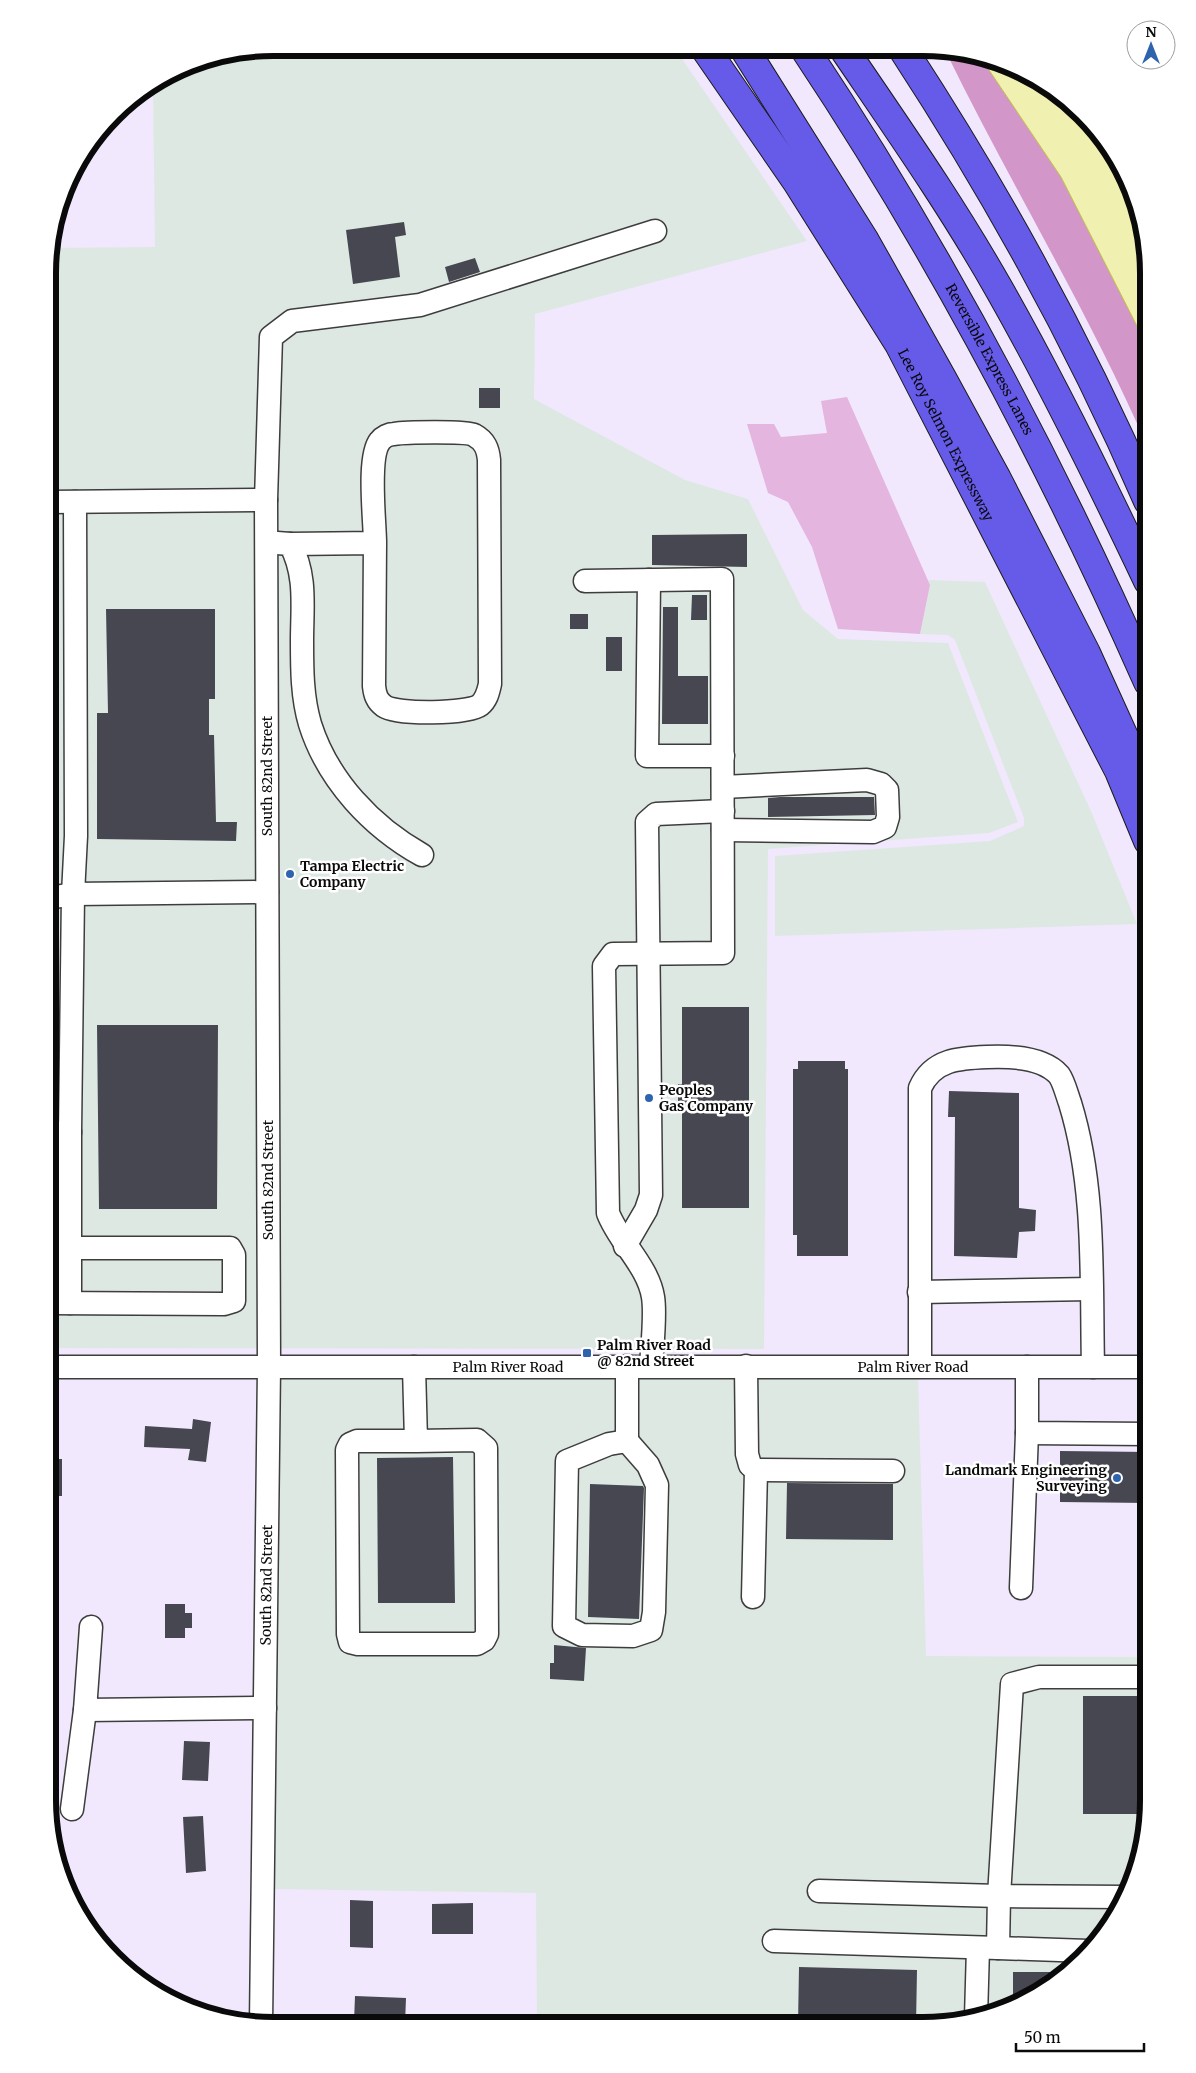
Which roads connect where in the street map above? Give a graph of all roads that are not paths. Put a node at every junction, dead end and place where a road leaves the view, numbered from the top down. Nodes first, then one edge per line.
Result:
1 (710, 56) edge
2 (749, 56) edge
3 (809, 56) edge
4 (848, 56) edge
5 (907, 56) edge
6 (655, 231) dead end
7 (1140, 484) edge
8 (266, 500) junction
9 (56, 502) edge
10 (75, 502) junction
11 (375, 543) junction
12 (266, 544) junction
13 (290, 544) junction
14 (1140, 565) edge
15 (649, 580) junction
16 (584, 581) dead end
17 (1140, 664) edge
18 (723, 756) junction
19 (1140, 774) edge
20 (723, 788) junction
21 (723, 821) junction
22 (1140, 821) edge
23 (422, 856) dead end
24 (267, 892) junction
25 (73, 894) junction
26 (56, 897) edge
27 (650, 953) junction
28 (70, 1132) junction
29 (56, 1133) edge
30 (625, 1246) junction
31 (56, 1248) edge
32 (71, 1248) junction
33 (1091, 1289) junction
34 (919, 1292) junction
35 (56, 1303) edge
36 (70, 1303) junction
37 (627, 1366) junction
38 (651, 1366) junction
39 (746, 1366) junction
40 (920, 1366) junction
41 (56, 1367) edge
42 (269, 1367) junction
43 (414, 1367) junction
44 (1027, 1367) junction
45 (1093, 1367) junction
46 (1140, 1367) edge
47 (1026, 1433) junction
48 (1140, 1434) edge
49 (416, 1441) junction
50 (627, 1441) junction
51 (756, 1470) junction
52 (893, 1471) dead end
53 (1021, 1588) dead end
54 (753, 1597) dead end
55 (92, 1627) dead end
56 (1140, 1677) edge
57 (264, 1708) junction
58 (85, 1710) junction
59 (72, 1809) dead end
60 (819, 1892) dead end
61 (999, 1896) junction
62 (1117, 1897) edge
63 (774, 1941) dead end
64 (988, 1948) junction
65 (1078, 1951) edge
66 (977, 2009) edge
67 (261, 2016) edge

1 - 22 highway, Lee Roy Selmon Expressway
2 - 19 highway
3 - 17 highway, Reversible Express Lanes
4 - 14 highway
5 - 7 highway
6 - 8 street, South 82nd Street
8 - 10 street
8 - 12 street, South 82nd Street
9 - 10 street
10 - 25 street
11 - 11 street
11 - 13 street
12 - 13 street
12 - 24 street, South 82nd Street
13 - 23 street
15 - 16 street
15 - 18 street
15 - 18 street
18 - 20 street
20 - 21 street
20 - 21 street
21 - 27 street
21 - 27 street
24 - 25 street
24 - 42 street, South 82nd Street
25 - 26 street
25 - 28 street
27 - 30 street
27 - 30 street
28 - 29 street
28 - 32 street
30 - 38 street
31 - 32 street
32 - 36 street
32 - 36 street
33 - 34 street
33 - 34 street
33 - 45 street
34 - 40 street
35 - 36 street
37 - 38 street, Palm River Road
37 - 43 street, Palm River Road
37 - 50 street
38 - 39 street, Palm River Road
39 - 40 street, Palm River Road
39 - 51 street
40 - 44 street, Palm River Road
41 - 42 street, Palm River Road
42 - 43 street, Palm River Road
42 - 57 street, South 82nd Street
43 - 49 street
44 - 45 street, Palm River Road
44 - 47 street
45 - 46 street, Palm River Road
47 - 48 street
47 - 53 street
49 - 49 street
50 - 50 street
51 - 52 street
51 - 54 street
55 - 58 street
56 - 61 street
57 - 58 street
57 - 67 street, South 82nd Street
58 - 59 street
60 - 61 street
61 - 62 street
61 - 64 street
63 - 64 street
64 - 65 street
64 - 66 street

